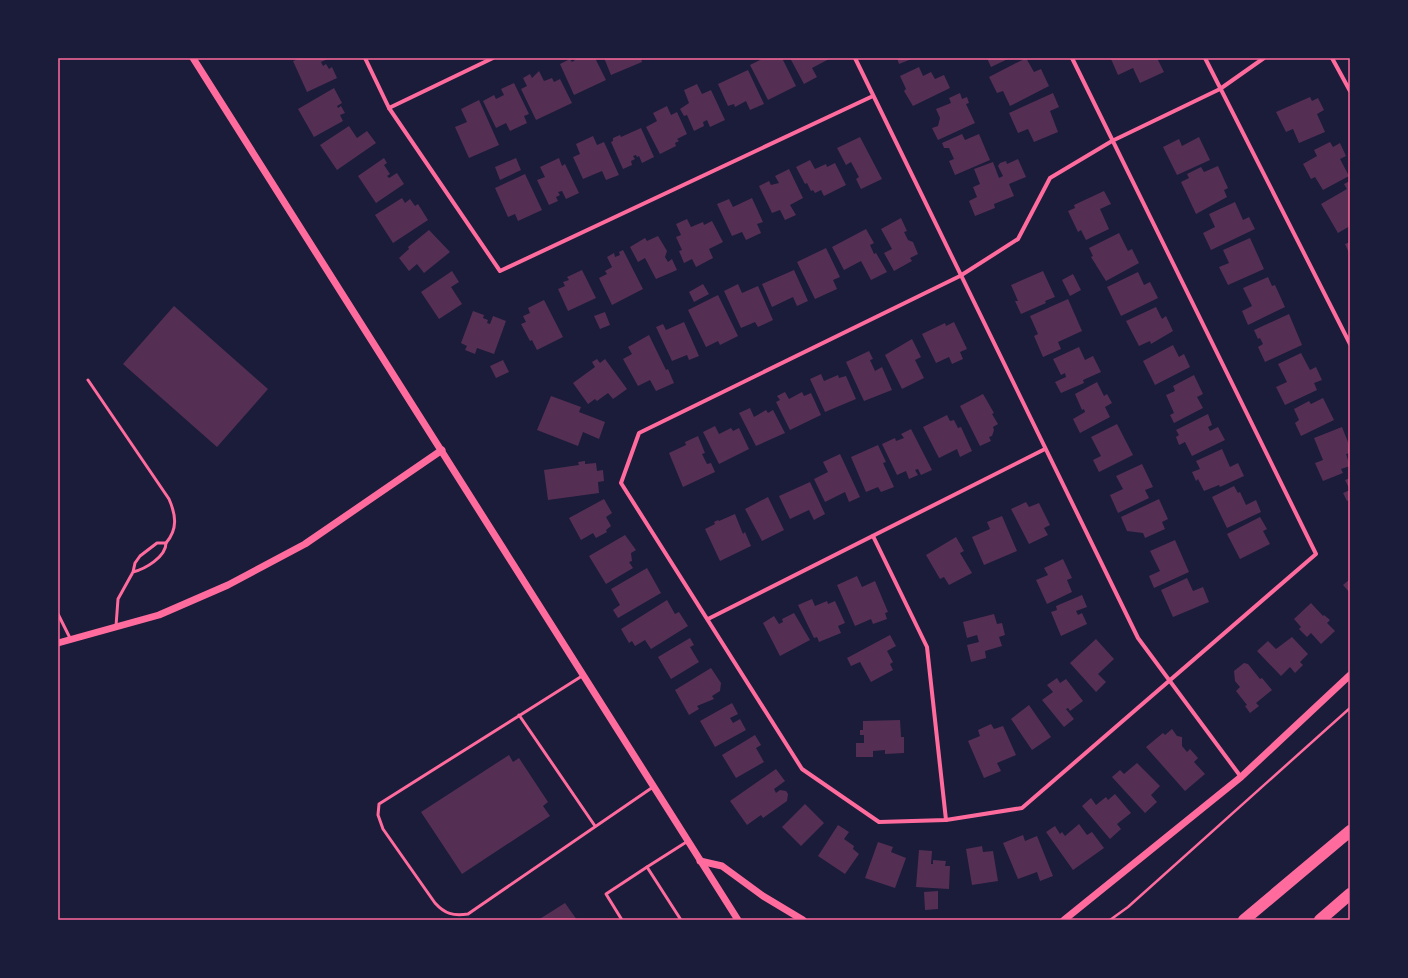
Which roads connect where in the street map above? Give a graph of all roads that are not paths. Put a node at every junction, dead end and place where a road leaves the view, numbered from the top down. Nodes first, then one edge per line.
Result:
1 (193, 58) edge
2 (365, 58) edge
3 (493, 58) edge
4 (854, 58) edge
5 (1072, 58) edge
6 (1205, 58) edge
7 (1264, 58) edge
8 (1332, 58) edge
9 (1220, 89) junction
10 (1350, 90) edge
11 (873, 96) junction
12 (389, 108) junction
13 (1112, 141) junction
14 (960, 276) junction
15 (1350, 344) edge
16 (88, 380) dead end
17 (1045, 449) junction
18 (442, 450) junction
19 (873, 536) junction
20 (166, 543) junction
21 (133, 572) junction
22 (58, 614) edge
23 (708, 619) junction
24 (116, 628) junction
25 (71, 640) junction
26 (58, 643) edge
27 (1350, 675) edge
28 (582, 676) junction
29 (1168, 681) junction
30 (519, 716) junction
31 (1241, 777) junction
32 (653, 787) junction
33 (946, 820) junction
34 (595, 826) junction
35 (1350, 831) edge
36 (688, 841) junction
37 (700, 861) junction
38 (647, 867) junction
39 (1350, 894) edge
40 (622, 920) edge
41 (681, 920) edge
42 (738, 920) edge
43 (803, 920) edge
44 (1064, 920) edge
45 (1244, 920) edge
46 (1320, 920) edge

1 - 18 street
2 - 12 street
3 - 12 street
4 - 11 street
5 - 13 street
6 - 9 street
7 - 9 street
8 - 10 street
9 - 13 street
9 - 15 street
11 - 12 street
11 - 14 street
13 - 14 street
13 - 29 street
14 - 17 street
14 - 23 street
16 - 20 lane
17 - 19 street
17 - 29 street
18 - 24 street
18 - 28 street
19 - 23 street
19 - 33 street
20 - 21 lane
20 - 21 lane
21 - 24 lane
22 - 25 lane
23 - 33 street
24 - 25 street
25 - 26 street
27 - 31 street
28 - 30 lane
28 - 32 street
29 - 31 street
29 - 33 street
30 - 34 lane
30 - 34 lane
31 - 44 street
32 - 34 lane
32 - 36 street
35 - 45 highway
36 - 37 street
36 - 38 lane
37 - 42 street
37 - 43 street
38 - 40 lane
38 - 41 lane
39 - 46 highway

